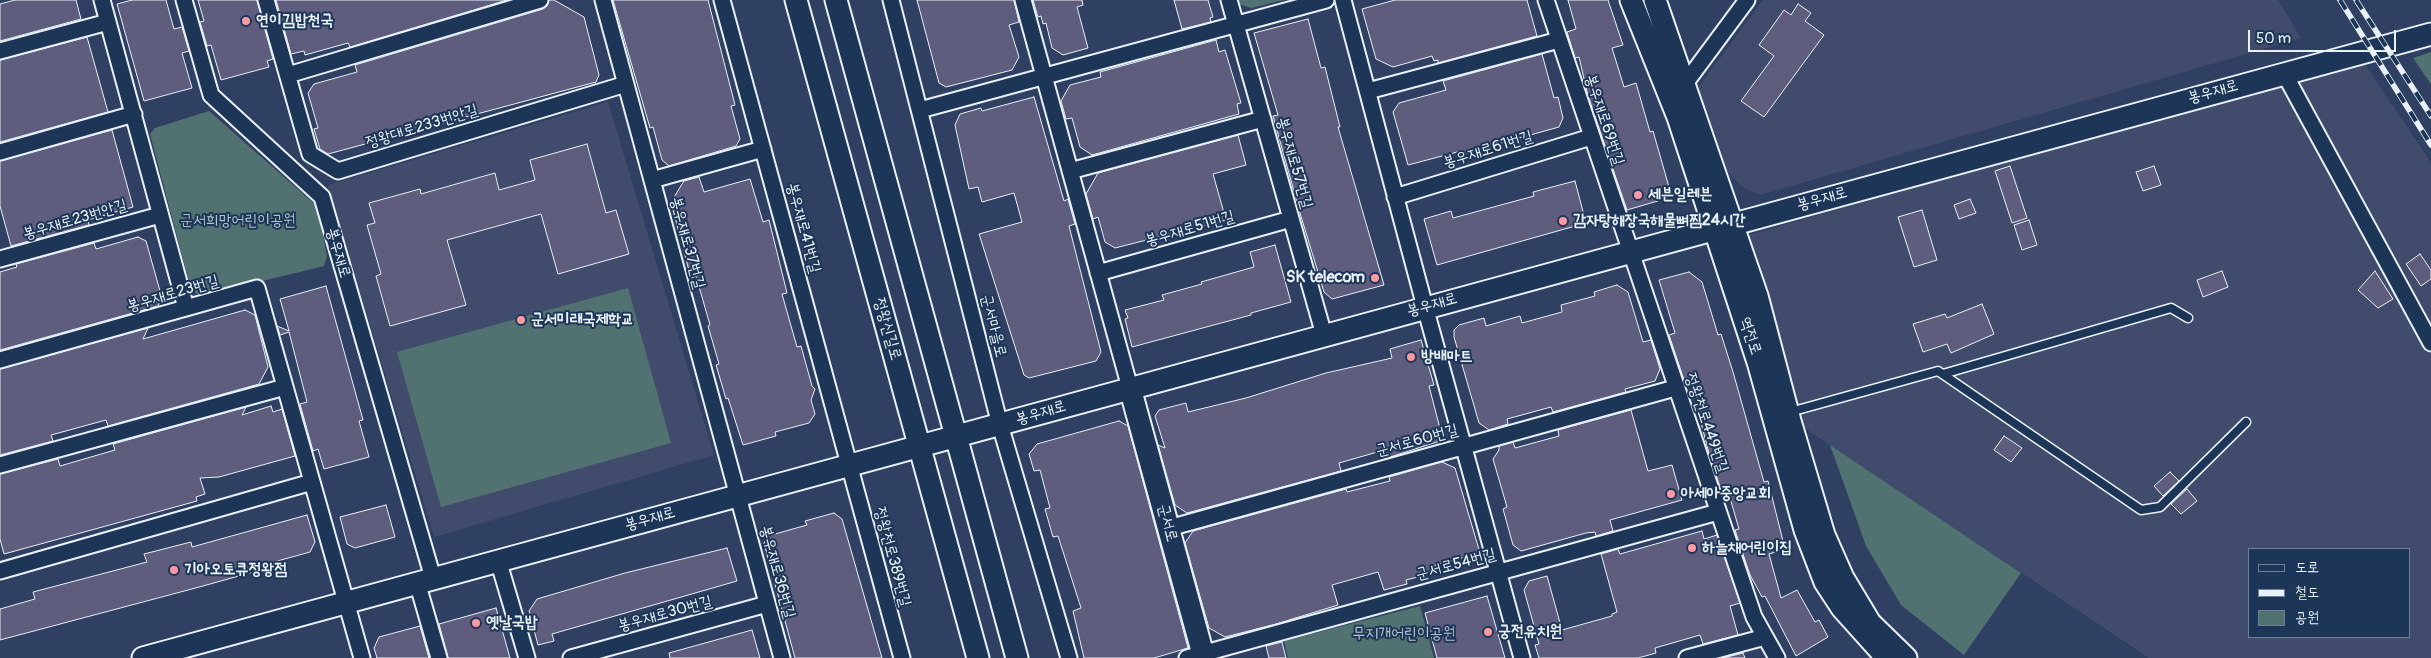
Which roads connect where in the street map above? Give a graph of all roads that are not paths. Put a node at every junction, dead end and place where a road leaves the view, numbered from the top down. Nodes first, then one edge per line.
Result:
1 (102, 0) edge
2 (184, 0) edge
3 (266, 0) edge
4 (540, 0) edge
5 (603, 0) edge
6 (722, 0) edge
7 (796, 0) edge
8 (836, 0) edge
9 (891, 0) edge
10 (1023, 0) edge
11 (1229, 0) edge
12 (1326, 0) edge
13 (1344, 0) edge
14 (1546, 0) edge
15 (1631, 0) edge
16 (1655, 0) edge
17 (1748, 0) edge
18 (108, 22) junction
19 (1236, 23) junction
20 (2431, 34) edge
21 (1559, 40) junction
22 (0, 51) edge
23 (2284, 73) junction
24 (288, 75) junction
25 (1044, 76) junction
26 (626, 84) junction
27 (1684, 85) junction
28 (1368, 91) junction
29 (920, 110) junction
30 (134, 114) junction
31 (1263, 119) junction
32 (1591, 137) junction
33 (763, 149) junction
34 (0, 152) edge
35 (1070, 171) junction
36 (652, 180) junction
37 (1395, 197) junction
38 (160, 215) junction
39 (1291, 219) junction
40 (1722, 226) junction
41 (1629, 252) junction
42 (0, 259) edge
43 (1098, 273) junction
44 (1424, 307) junction
45 (186, 308) junction
46 (2188, 318) dead end
47 (1324, 335) junction
48 (2431, 343) edge
49 (0, 360) edge
50 (1943, 374) junction
51 (285, 387) junction
52 (1130, 388) junction
53 (1675, 388) junction
54 (1788, 413) junction
55 (2246, 422) dead end
56 (1000, 425) junction
57 (957, 435) junction
58 (920, 445) junction
59 (1463, 447) junction
60 (849, 464) junction
61 (0, 465) edge
62 (312, 482) junction
63 (738, 495) junction
64 (1718, 512) junction
65 (1169, 528) junction
66 (498, 560) junction
67 (0, 571) edge
68 (1498, 572) junction
69 (425, 580) junction
70 (346, 602) junction
71 (768, 604) junction
72 (1765, 637) junction
73 (1198, 656) edge
74 (143, 658) edge
75 (362, 658) edge
76 (439, 658) edge
77 (527, 658) edge
78 (571, 658) edge
79 (782, 658) edge
80 (902, 658) edge
81 (978, 658) edge
82 (1018, 658) edge
83 (1069, 658) edge
84 (1522, 658) edge
85 (1687, 658) edge
86 (1777, 658) edge
87 (1886, 658) edge
88 (1906, 658) edge

1 - 18 street
2 - 69 street, 봉우재로
3 - 24 street, 정왕대로233번안길
4 - 24 street
5 - 26 street, 봉우재로37번길
6 - 33 street, 봉우재로41번길
7 - 58 street, 정왕신길로
8 - 57 street
9 - 29 street, 군서마을로
10 - 25 street
11 - 19 street, 봉우재로57번길
12 - 19 street
13 - 28 street
14 - 21 street, 봉우재로69번길
15 - 40 street, 역전로
16 - 27 street, 역전로
17 - 27 street
18 - 22 street
18 - 30 street
19 - 25 street
19 - 31 street, 봉우재로57번길
20 - 23 street, 봉우재로
21 - 28 street
21 - 32 street, 봉우재로69번길
23 - 40 street, 봉우재로
23 - 48 street
24 - 26 street, 정왕대로233번안길
25 - 29 street
25 - 35 street
26 - 36 street, 봉우재로37번길
27 - 40 street, 역전로
28 - 37 street
29 - 56 street, 군서마을로
30 - 34 street
30 - 38 street
31 - 35 street
31 - 39 street, 봉우재로57번길
32 - 37 street, 봉우재로61번길
32 - 41 street, 봉우재로69번길
33 - 36 street
33 - 60 street, 봉우재로41번길
35 - 43 street
36 - 63 street, 봉우재로37번길
37 - 44 street
38 - 42 street, 봉우재로23번안길
38 - 45 street
39 - 43 street, 봉우재로51번길
39 - 47 street, 봉우재로57번길
40 - 41 street, 봉우재로
40 - 54 street, 역전로
40 - 87 street, 역전로
41 - 44 street, 봉우재로
41 - 53 street, 정왕천로449번길
43 - 52 street
44 - 47 street, 봉우재로
44 - 59 street
45 - 49 street, 봉우재로23번길
45 - 51 street, 봉우재로23번길
46 - 50 lane
47 - 52 street, 봉우재로
50 - 54 lane
50 - 55 lane
51 - 61 street
51 - 62 street, 봉우재로23번길
52 - 56 street, 봉우재로
52 - 65 street, 군서로
53 - 59 street, 군서로60번길
53 - 64 street, 정왕천로449번길
54 - 88 street, 역전로
56 - 57 street, 봉우재로
56 - 83 street, 군서마을로
57 - 58 street, 봉우재로
57 - 82 street
58 - 60 street, 봉우재로
58 - 81 street, 정왕신길로
59 - 65 street, 군서로60번길
59 - 68 street
60 - 63 street, 봉우재로
60 - 80 street, 정왕천로389번길
62 - 67 street
62 - 70 street, 봉우재로23번길
63 - 66 street, 봉우재로
63 - 71 street, 봉우재로36번길
64 - 68 street, 군서로54번길
64 - 72 street, 정왕천로449번길
65 - 73 street, 군서로
66 - 69 street, 봉우재로
66 - 77 street
68 - 73 street, 군서로54번길
68 - 84 street
69 - 70 street, 봉우재로
69 - 76 street
70 - 74 street, 봉우재로
70 - 75 street, 봉우재로23번길
71 - 78 street, 봉우재로30번길
71 - 79 street, 봉우재로36번길
72 - 85 street
72 - 86 street, 정왕천로449번길

